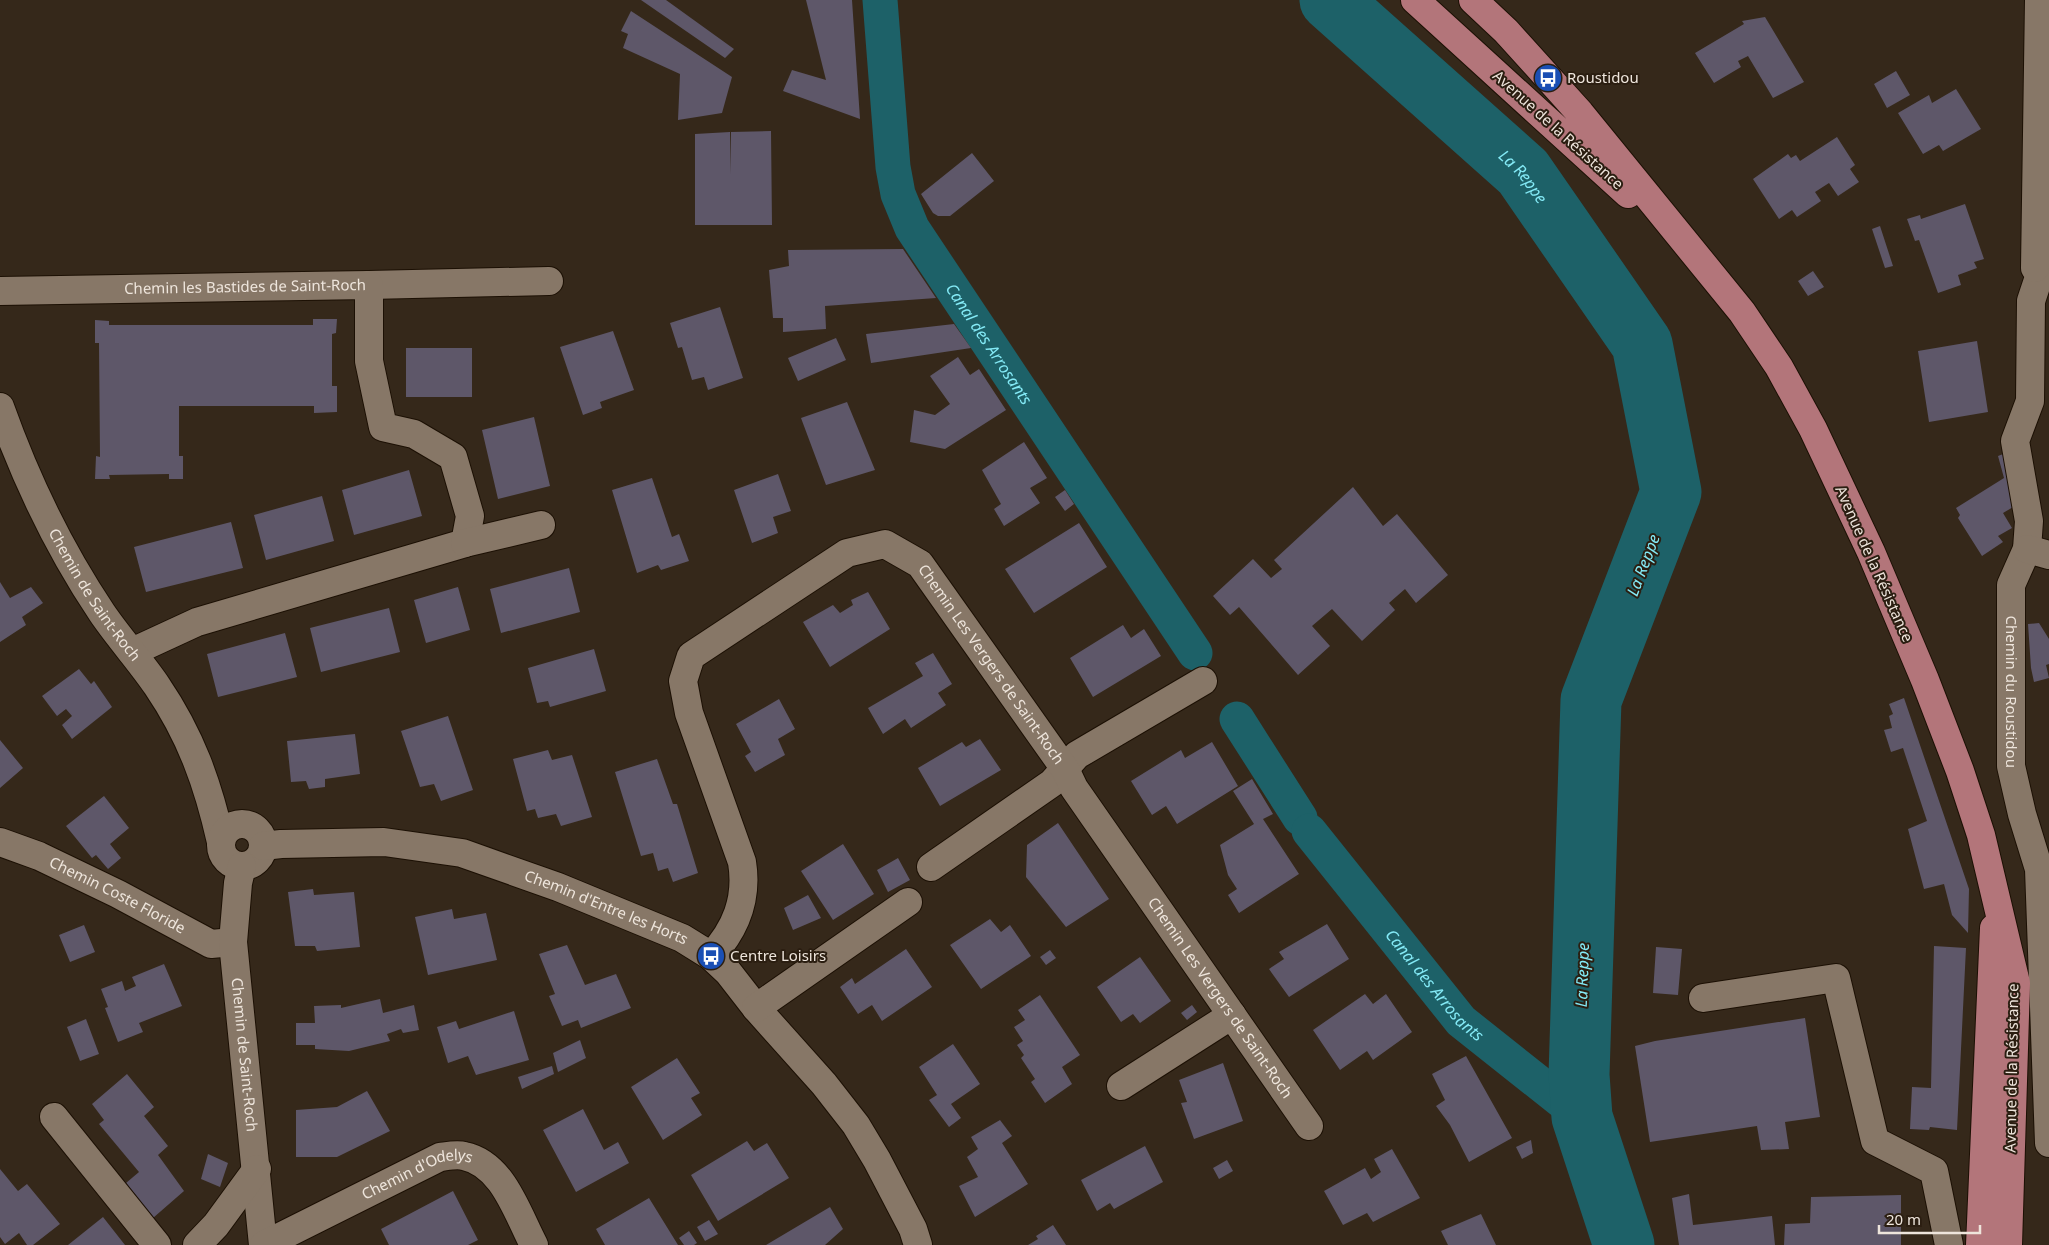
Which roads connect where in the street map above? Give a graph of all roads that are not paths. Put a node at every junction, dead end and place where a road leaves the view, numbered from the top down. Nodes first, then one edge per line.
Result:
1 (1415, 0) edge
2 (1473, 0) edge
3 (2039, 0) edge
4 (2049, 247) edge
5 (1700, 260) junction
6 (549, 281) dead end
7 (369, 285) junction
8 (0, 291) edge
9 (2040, 310) edge
10 (0, 408) edge
11 (541, 526) dead end
12 (465, 542) junction
13 (2038, 552) edge
14 (132, 652) junction
15 (1203, 681) dead end
16 (1064, 769) junction
17 (231, 833) junction
18 (0, 842) edge
19 (263, 846) junction
20 (242, 866) junction
21 (931, 867) dead end
22 (1996, 894) junction
23 (908, 902) dead end
24 (233, 942) junction
25 (711, 956) junction
26 (1703, 998) dead end
27 (756, 1008) junction
28 (1232, 1015) junction
29 (1121, 1086) dead end
30 (54, 1118) dead end
31 (1309, 1126) dead end
32 (2049, 1143) edge
33 (257, 1170) junction
34 (157, 1245) edge
35 (197, 1245) edge
36 (263, 1245) edge
37 (534, 1245) edge
38 (918, 1245) edge
39 (1949, 1245) edge
40 (1980, 1245) edge
41 (2008, 1245) edge

1 - 5 main road, Avenue de la Résistance
2 - 5 main road, Avenue de la Résistance
3 - 9 street
4 - 9 street, Chemin du Roustidou
5 - 22 main road, Avenue de la Résistance
6 - 7 street
7 - 8 street, Chemin les Bastides de Saint-Roch
7 - 12 street, Chemin les Bastides de Saint-Roch
9 - 13 street, Chemin du Roustidou
10 - 14 street, Chemin de Saint-Roch
11 - 12 street
12 - 14 street
13 - 32 street, Chemin du Roustidou
14 - 17 street, Chemin de Saint-Roch
15 - 16 street
16 - 21 street
16 - 25 street, Chemin Les Vergers de Saint-Roch
16 - 28 street, Chemin Les Vergers de Saint-Roch
17 - 19 street
17 - 20 street
18 - 24 street, Chemin Coste Floride
19 - 20 street
19 - 25 street, Chemin d'Entre les Horts
20 - 24 street, Chemin de Saint-Roch
22 - 40 main road, Avenue de la Résistance
22 - 41 main road, Avenue de la Résistance
23 - 27 street
24 - 33 street, Chemin de Saint-Roch
25 - 27 street, Chemin d'Entre les Horts
26 - 39 street
27 - 38 street, Chemin d'Entre les Horts
28 - 29 street
28 - 31 street, Chemin Les Vergers de Saint-Roch
30 - 34 street
33 - 35 street
33 - 36 street, Chemin de Saint-Roch
36 - 37 street, Chemin d'Odelys

